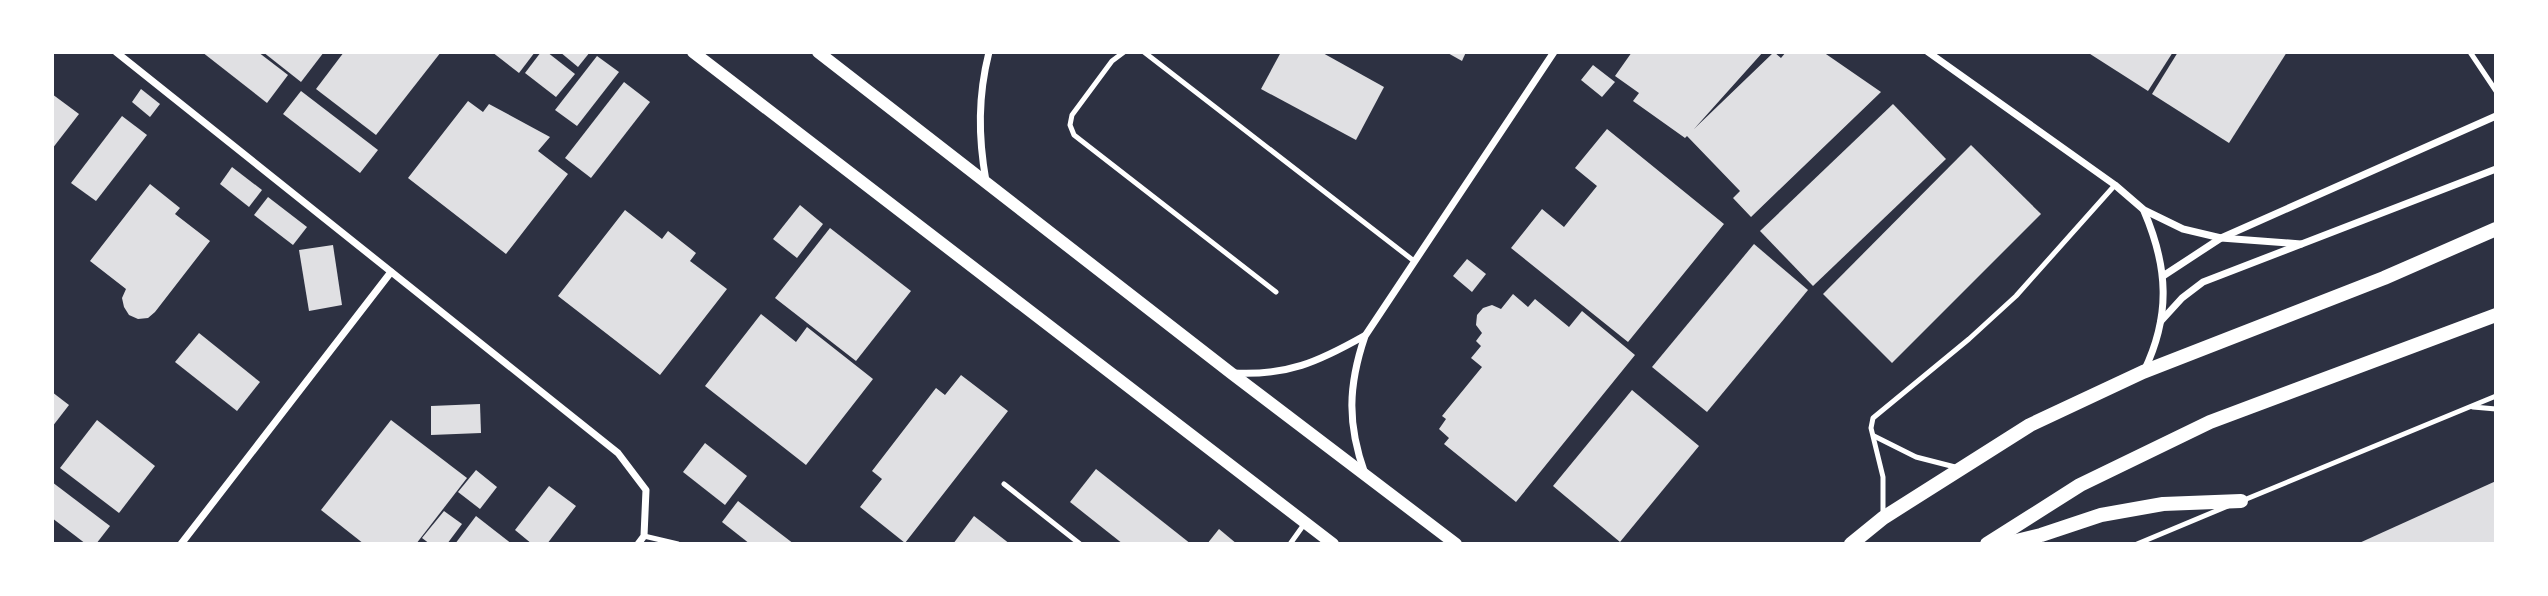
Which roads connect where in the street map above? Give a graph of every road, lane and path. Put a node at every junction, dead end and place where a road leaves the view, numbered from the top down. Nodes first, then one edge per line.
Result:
1 (116, 52) edge
2 (693, 52) edge
3 (818, 52) edge
4 (989, 52) edge
5 (1124, 52) edge
6 (1144, 52) edge
7 (1554, 52) edge
8 (1928, 52) edge
9 (2470, 52) edge
10 (2496, 91) edge
11 (2496, 116) edge
12 (2496, 169) edge
13 (986, 181) junction
14 (2115, 185) junction
15 (2144, 210) junction
16 (2496, 229) edge
17 (2221, 238) junction
18 (2301, 244) junction
19 (1415, 261) junction
20 (391, 272) junction
21 (2163, 276) junction
22 (1276, 292) dead end
23 (2496, 315) edge
24 (2161, 321) junction
25 (1365, 336) junction
26 (2143, 372) junction
27 (1231, 373) junction
28 (2496, 396) edge
29 (2470, 406) junction
30 (2496, 409) edge
31 (1874, 436) junction
32 (1962, 468) junction
33 (1366, 476) junction
34 (1004, 484) dead end
35 (2241, 501) junction
36 (1883, 518) junction
37 (1305, 522) junction
38 (644, 536) junction
39 (181, 544) edge
40 (638, 544) edge
41 (678, 544) edge
42 (1080, 544) edge
43 (1290, 544) edge
44 (1333, 544) edge
45 (1456, 544) edge
46 (1851, 544) edge
47 (1987, 544) edge
48 (2004, 544) edge
49 (2137, 544) edge

1 - 20 street
2 - 37 street
3 - 13 street
4 - 13 street
5 - 22 lane
6 - 19 lane
7 - 19 street
8 - 14 street
9 - 10 lane
11 - 17 street
12 - 18 street
13 - 27 street
14 - 15 street
14 - 31 lane
15 - 17 street
15 - 21 street
16 - 26 main road
17 - 18 street
17 - 21 street
18 - 24 street
19 - 25 street
20 - 38 street
20 - 39 street
21 - 24 street
23 - 47 main road
24 - 26 street
25 - 27 street
25 - 33 street
26 - 32 main road
27 - 33 street
28 - 29 lane
29 - 30 lane
29 - 35 lane
31 - 32 lane
31 - 36 lane
32 - 36 main road
33 - 45 street
34 - 42 lane
35 - 48 main road
35 - 49 lane
36 - 46 main road
37 - 43 lane
37 - 44 street
38 - 40 street
38 - 41 lane

